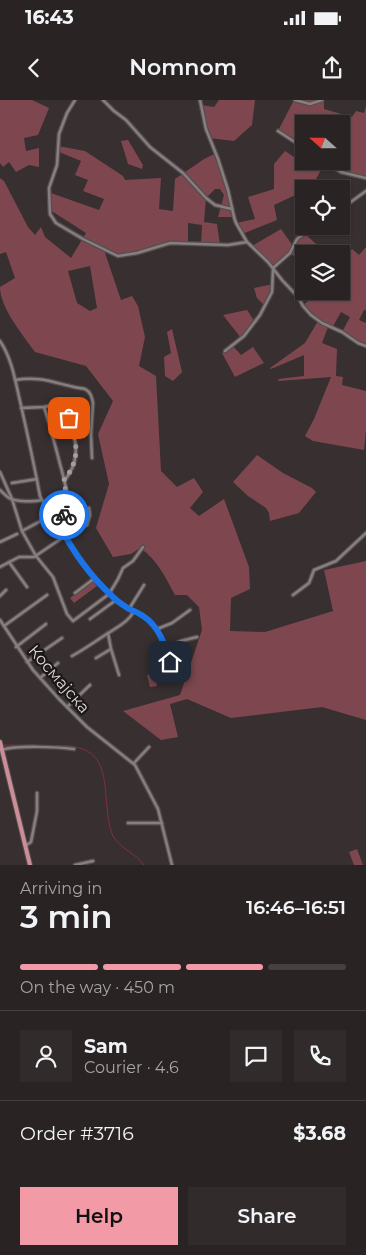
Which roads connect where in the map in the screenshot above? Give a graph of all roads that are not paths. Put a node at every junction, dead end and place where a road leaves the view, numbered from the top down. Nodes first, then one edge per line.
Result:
1 (75, 100) edge
2 (103, 100) edge
3 (200, 100) edge
4 (295, 100) edge
5 (322, 100) edge
6 (278, 131) dead end
7 (295, 142) edge
8 (338, 170) edge
9 (366, 178) edge
10 (366, 191) edge
11 (350, 203) edge
12 (232, 209) junction
13 (303, 235) edge
14 (247, 242) junction
15 (273, 268) junction
16 (0, 341) edge
17 (366, 346) edge
18 (225, 351) dead end
19 (15, 380) junction
20 (44, 407) junction
21 (21, 408) junction
22 (92, 458) dead end
23 (0, 472) edge
24 (37, 479) junction
25 (64, 480) junction
26 (12, 483) dead end
27 (0, 490) edge
28 (12, 499) junction
29 (42, 500) junction
30 (89, 508) dead end
31 (52, 515) junction
32 (58, 523) junction
33 (22, 532) junction
34 (366, 533) edge
35 (17, 534) dead end
36 (65, 536) junction
37 (0, 542) edge
38 (143, 547) dead end
39 (36, 556) junction
40 (9, 562) junction
41 (0, 567) edge
42 (95, 578) junction
43 (144, 585) dead end
44 (26, 587) dead end
45 (6, 590) dead end
46 (75, 592) dead end
47 (110, 594) junction
48 (47, 595) dead end
49 (293, 595) dead end
50 (0, 596) edge
51 (116, 600) junction
52 (129, 609) junction
53 (190, 610) dead end
54 (134, 611) junction
55 (90, 619) dead end
56 (0, 620) edge
57 (46, 624) dead end
58 (4, 626) junction
59 (157, 630) junction
60 (108, 633) junction
61 (197, 637) dead end
62 (62, 638) dead end
63 (16, 646) junction
64 (165, 648) junction
65 (111, 649) junction
66 (72, 656) dead end
67 (186, 656) dead end
68 (96, 658) dead end
69 (27, 662) junction
70 (170, 662) junction
71 (58, 663) dead end
72 (119, 675) dead end
73 (174, 677) dead end
74 (40, 678) junction
75 (90, 685) dead end
76 (67, 707) junction
77 (0, 742) edge
78 (149, 747) dead end
79 (2, 749) junction
80 (74, 749) dead end
81 (134, 763) junction
82 (37, 793) dead end
83 (128, 823) dead end
84 (162, 823) junction
85 (25, 846) junction
86 (93, 861) dead end
87 (30, 865) edge
88 (75, 865) edge
89 (172, 865) edge

1 - 14 street
2 - 12 street
3 - 12 street
4 - 5 street
6 - 7 street
8 - 9 street
10 - 11 street
12 - 14 street
13 - 15 street
14 - 15 street
15 - 17 street
15 - 18 street
16 - 19 street
19 - 21 street
19 - 22 street
20 - 21 street
20 - 25 street
20 - 25 street
21 - 24 street
23 - 28 street
24 - 26 street
24 - 29 street
25 - 32 street
27 - 28 street
28 - 29 street
28 - 33 street
29 - 31 street
30 - 36 street
31 - 32 street
31 - 33 street
32 - 36 street
33 - 39 street
34 - 49 street
35 - 37 street
36 - 39 street
36 - 42 street
38 - 47 street
39 - 40 street
39 - 47 street
40 - 41 street
40 - 44 street
42 - 46 street
42 - 47 street
43 - 52 street
45 - 50 street
47 - 51 street
48 - 58 street
51 - 52 street
51 - 55 street
52 - 54 street
53 - 59 street
54 - 59 street
54 - 60 street
56 - 58 street, Космајска
57 - 63 street
58 - 63 street, Космајска
59 - 64 street
60 - 65 street
60 - 66 street
61 - 64 street
62 - 69 street
63 - 69 street, Космајска
64 - 70 street
65 - 68 street
65 - 72 street
67 - 70 street
69 - 74 street, Космајска
70 - 73 street
71 - 74 street
74 - 76 street, Космајска
75 - 76 street
76 - 81 street, Космајска
77 - 79 main road
78 - 81 street
79 - 80 street
79 - 85 main road
81 - 84 street
82 - 85 street
83 - 84 street
84 - 89 street
85 - 87 main road
86 - 88 street

